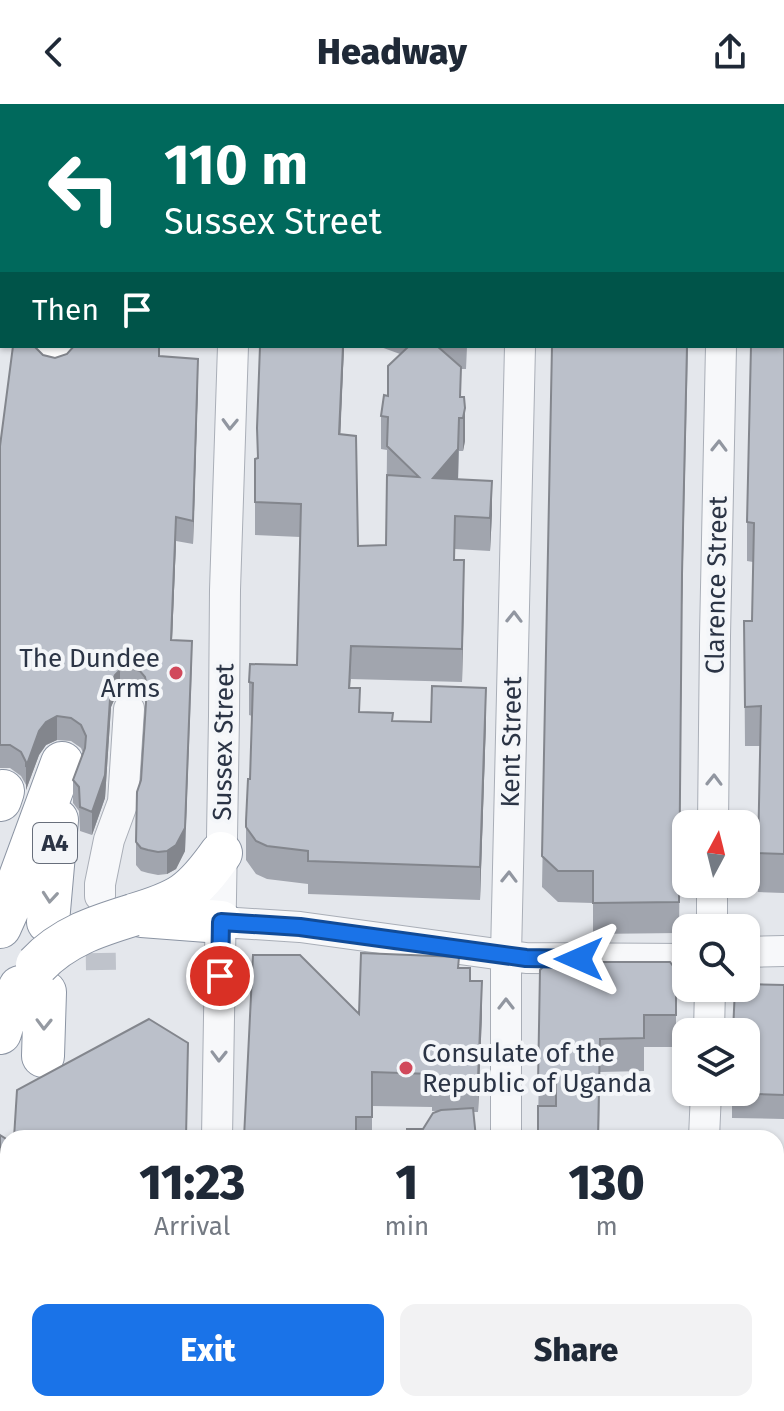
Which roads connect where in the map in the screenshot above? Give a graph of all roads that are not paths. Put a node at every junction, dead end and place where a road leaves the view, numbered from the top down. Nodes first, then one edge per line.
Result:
1 (233, 348) edge
2 (520, 348) edge
3 (721, 348) edge
4 (129, 709) dead end
5 (713, 810) edge
6 (221, 853) junction
7 (116, 906) junction
8 (48, 922) dead end
9 (221, 922) junction
10 (0, 927) edge
11 (300, 927) junction
12 (784, 951) edge
13 (760, 952) edge
14 (506, 955) junction
15 (672, 959) edge
16 (34, 981) junction
17 (0, 1033) edge
18 (43, 1056) dead end
19 (705, 1106) edge
20 (217, 1130) edge
21 (506, 1130) edge
22 (704, 1130) edge

1 -> 6 street, Sussex Street
14 -> 2 street, Kent Street
5 -> 3 street, Clarence Street
4 - 7 street
6 - 7 highway
6 - 9 street, Sussex Street
6 - 11 street
7 - 9 highway
7 - 16 highway, bridge
10 -> 8 highway, A4
9 - 11 street
9 -> 20 street, Sussex Street
11 - 14 street
12 - 13 street
14 - 15 street
21 -> 14 street, Kent Street
16 - 17 highway
16 -> 18 highway
19 - 22 street

